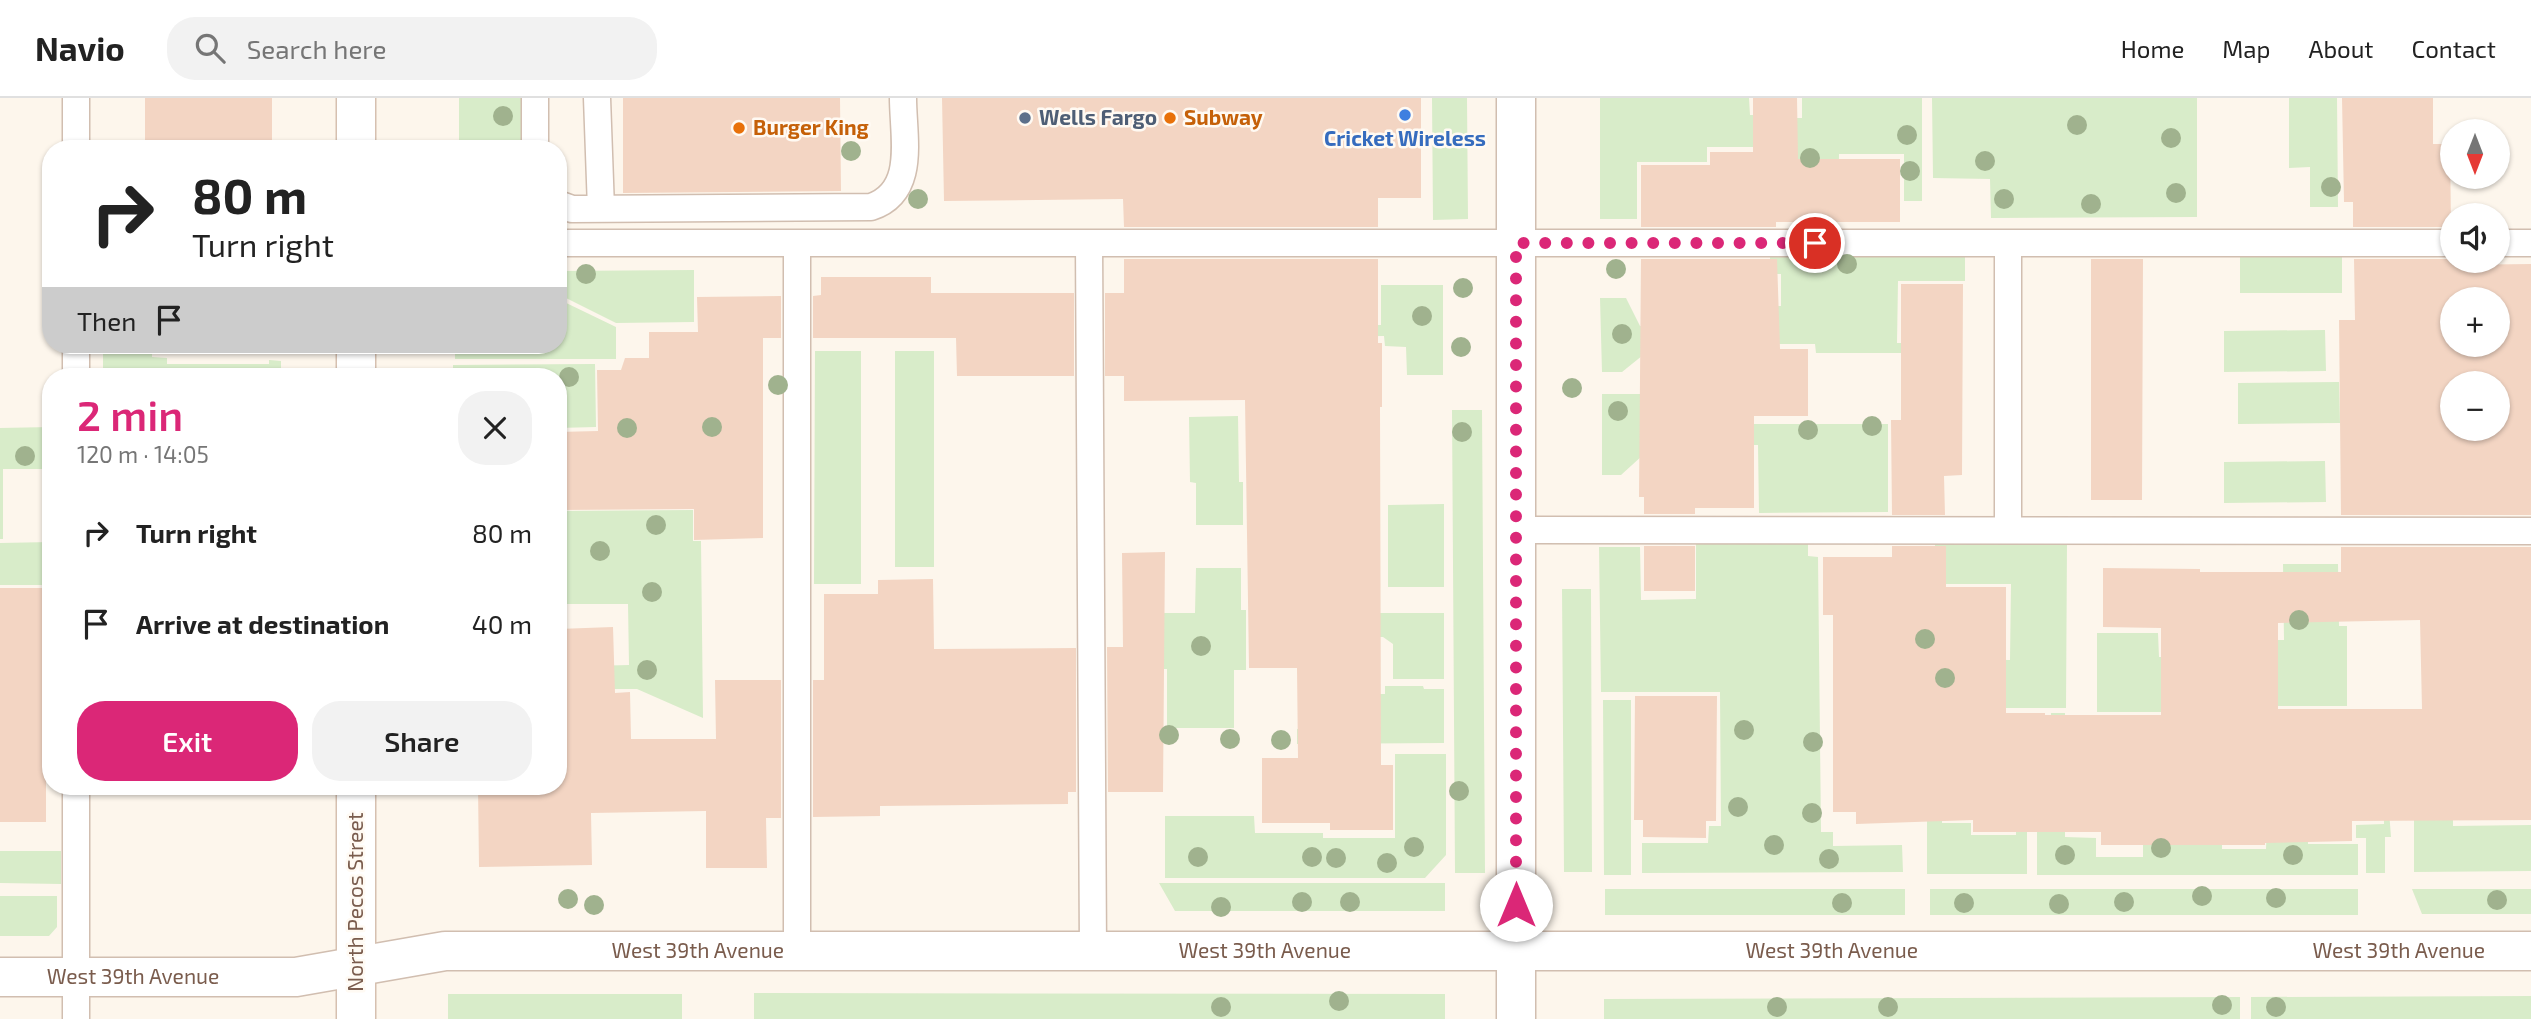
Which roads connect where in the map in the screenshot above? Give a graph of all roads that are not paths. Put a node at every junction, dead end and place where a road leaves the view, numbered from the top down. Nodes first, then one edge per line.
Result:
1 (76, 98) edge
2 (356, 98) edge
3 (535, 98) edge
4 (597, 98) edge
5 (903, 98) edge
6 (1516, 98) edge
7 (76, 140) edge
8 (356, 140) edge
9 (535, 140) edge
10 (567, 207) edge
11 (601, 209) junction
12 (567, 243) edge
13 (797, 243) junction
14 (1088, 243) junction
15 (1516, 243) junction
16 (2008, 243) junction
17 (2440, 243) edge
18 (2510, 243) edge
19 (2531, 243) edge
20 (1516, 530) junction
21 (2008, 530) junction
22 (2531, 531) edge
23 (76, 795) edge
24 (356, 795) edge
25 (797, 951) junction
26 (1093, 951) junction
27 (1516, 951) junction
28 (2531, 951) edge
29 (356, 967) junction
30 (0, 977) edge
31 (76, 977) junction
32 (76, 1019) edge
33 (356, 1019) edge
34 (1516, 1019) edge

1 - 7 lane
2 - 8 street
3 - 9 lane
4 - 11 lane
5 - 11 lane
6 - 15 street
10 - 11 lane
12 - 13 lane
13 - 14 lane
13 - 25 lane
14 - 15 lane
14 - 26 lane
15 - 16 lane
15 - 20 street
16 - 17 lane
16 - 21 lane
18 - 19 lane
20 - 21 lane
20 - 27 street
21 - 22 lane
23 - 31 lane
24 - 29 street, North Pecos Street
25 - 26 street, West 39th Avenue
25 - 29 street, West 39th Avenue
26 - 27 street, West 39th Avenue
27 - 28 street, West 39th Avenue
27 - 34 street
29 - 31 street, West 39th Avenue
29 - 33 street, North Pecos Street
30 - 31 street, West 39th Avenue
31 - 32 lane

